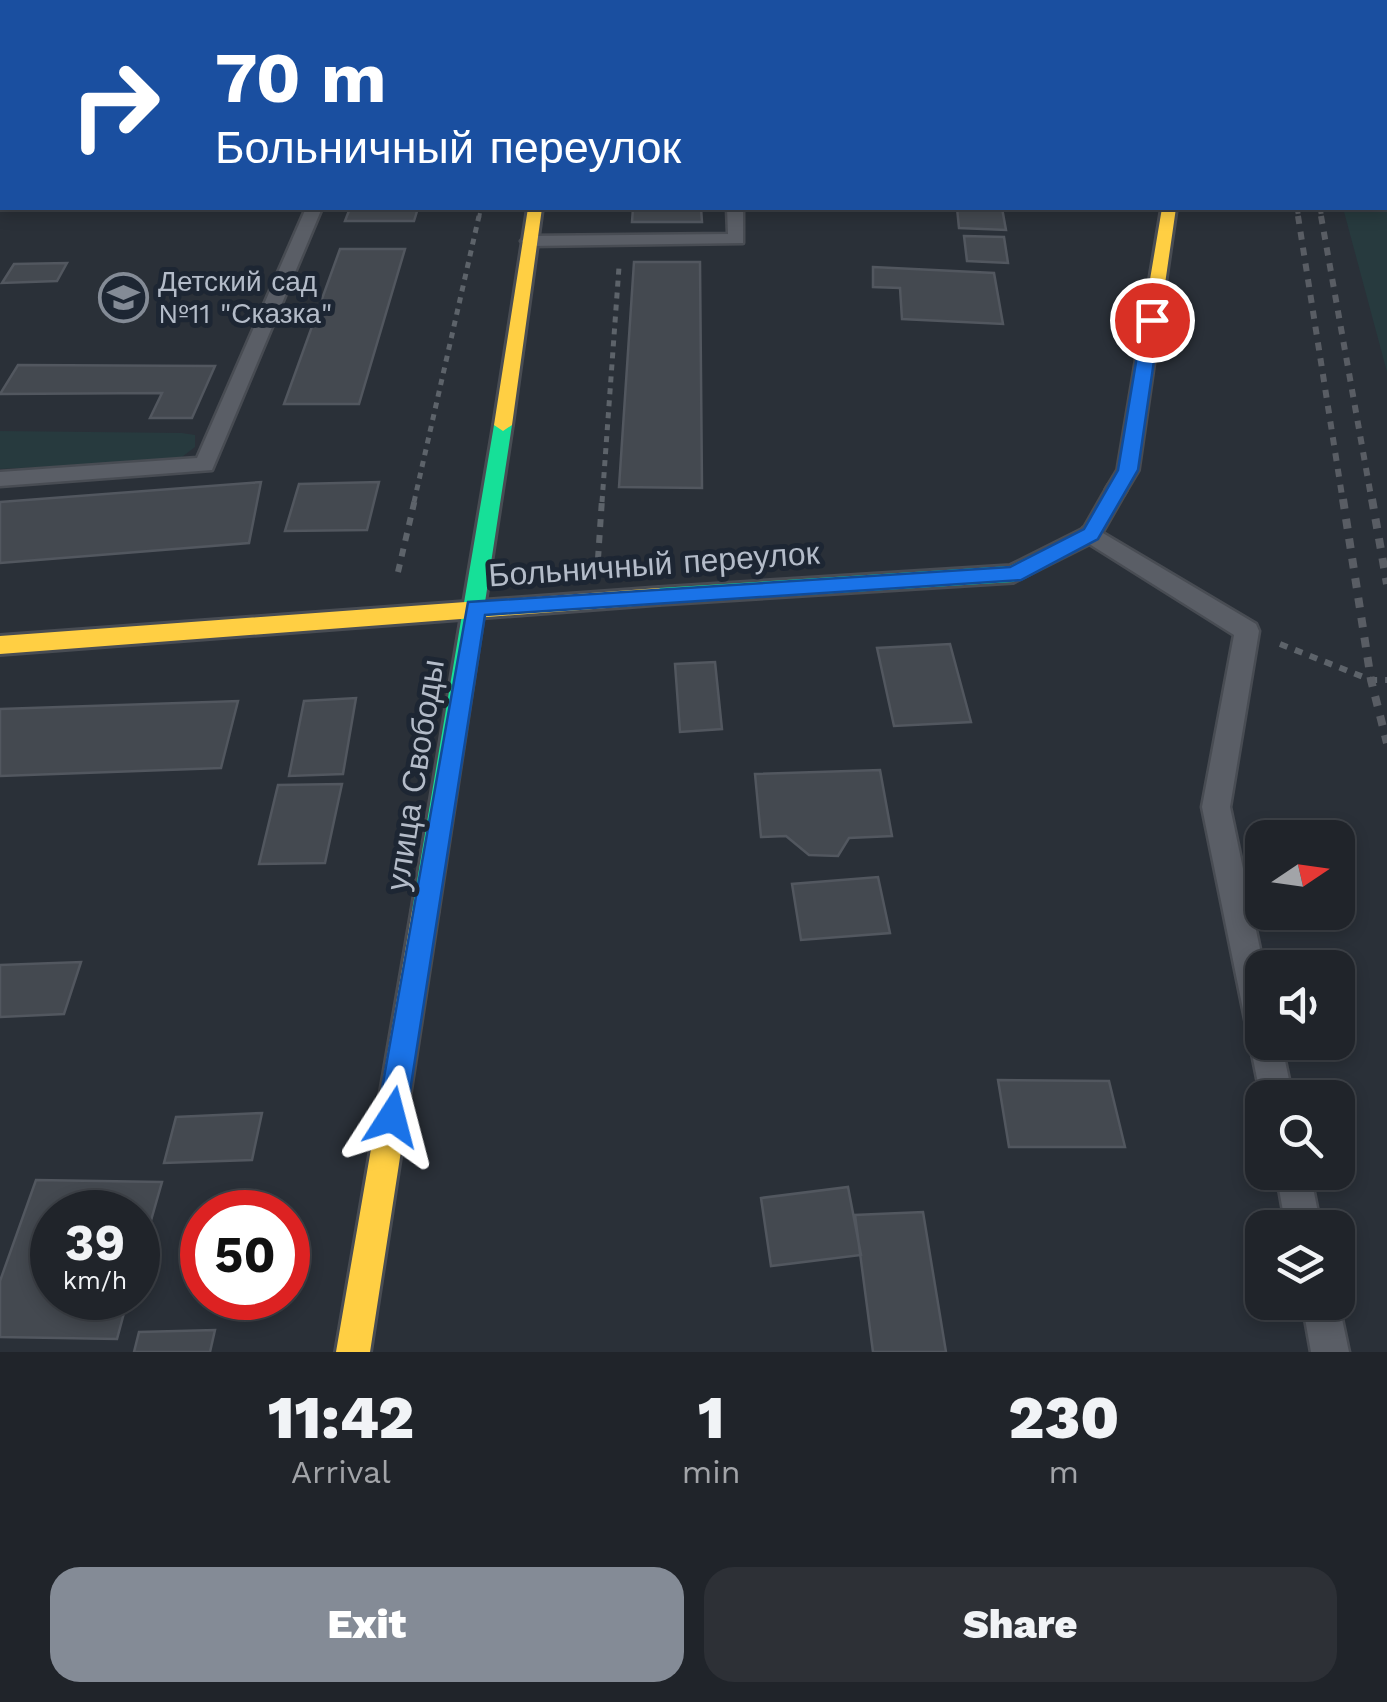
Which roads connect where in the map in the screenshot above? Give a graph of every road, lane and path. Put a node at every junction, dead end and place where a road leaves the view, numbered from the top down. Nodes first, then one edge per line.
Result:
1 (313, 210) edge
2 (480, 210) edge
3 (536, 210) edge
4 (735, 210) edge
5 (1169, 210) edge
6 (612, 240) junction
7 (530, 242) junction
8 (0, 480) edge
9 (1091, 534) junction
10 (595, 600) junction
11 (475, 608) junction
12 (388, 614) junction
13 (1247, 631) junction
14 (0, 646) edge
15 (1387, 680) edge
16 (1246, 950) edge
17 (1324, 1320) edge
18 (353, 1352) edge
19 (1330, 1352) edge

1 - 8 lane
2 - 12 path
3 - 7 street, улица Свободы
4 - 6 lane
5 - 9 street
6 - 7 lane
6 - 10 path
7 - 11 street, улица Свободы
9 - 10 street, Больничный переулок
9 - 13 lane
10 - 11 street, Больничный переулок
11 - 12 street, Больничный переулок
11 - 18 street, улица Свободы
12 - 14 street, Больничный переулок
13 - 15 path
13 - 16 lane
17 - 19 lane

